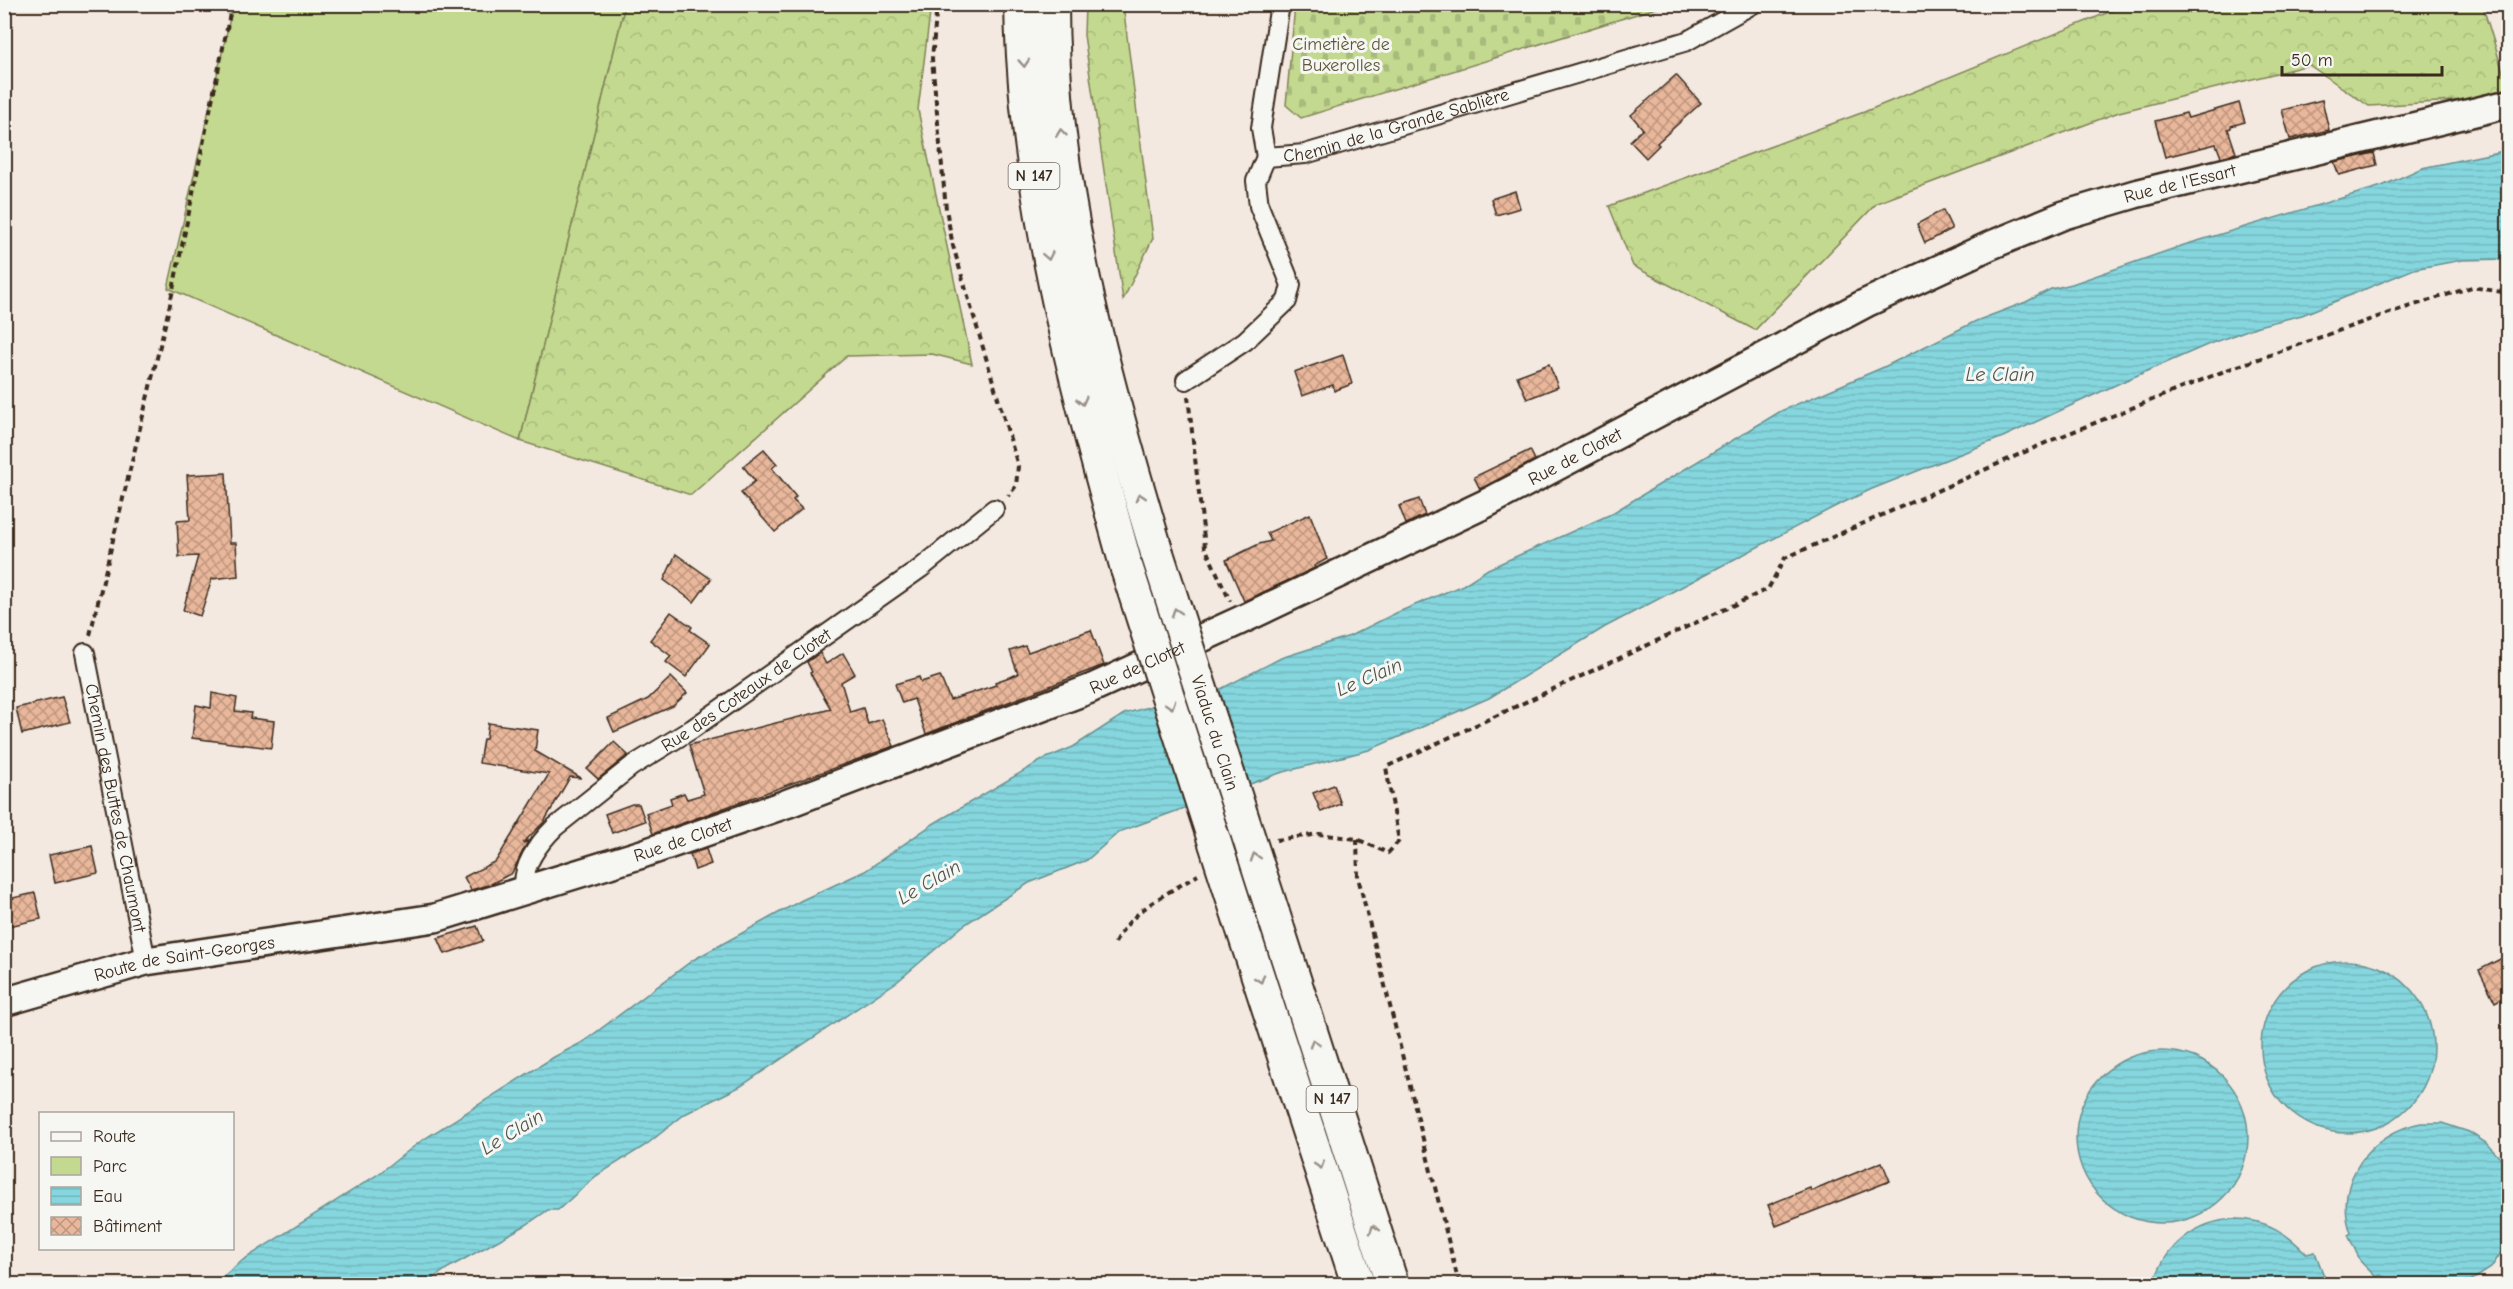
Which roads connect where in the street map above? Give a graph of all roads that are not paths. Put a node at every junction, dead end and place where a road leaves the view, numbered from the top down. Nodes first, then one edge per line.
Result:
1 (1021, 4) edge
2 (1052, 4) edge
3 (1280, 4) edge
4 (1753, 4) edge
5 (2508, 104) edge
6 (1266, 157) junction
7 (1866, 303) joint
8 (1186, 380) road end
9 (994, 509) road end
10 (85, 653) road end
11 (525, 890) junction
12 (369, 930) joint
13 (146, 961) junction
14 (4, 1002) edge
15 (1358, 1284) edge
16 (1392, 1284) edge

1 -> 15 highway, Viaduc du Clain / N 147, bridge
16 -> 2 highway, Viaduc du Clain / N 147, bridge
3 - 6 street
4 - 6 street, Chemin de la Grande Sablière
5 - 7 main road, Rue de l'Essart
6 - 8 street, Chemin de la Grande Sablière
7 - 11 main road, Rue de Clotet
9 - 11 street, Rue des Coteaux de Clotet
10 - 13 street, Chemin des Buttes de Chaumont
11 - 12 main road, Rue de Clotet
12 - 13 main road, Route de Saint-Georges
13 - 14 main road, Route de Saint-Georges

